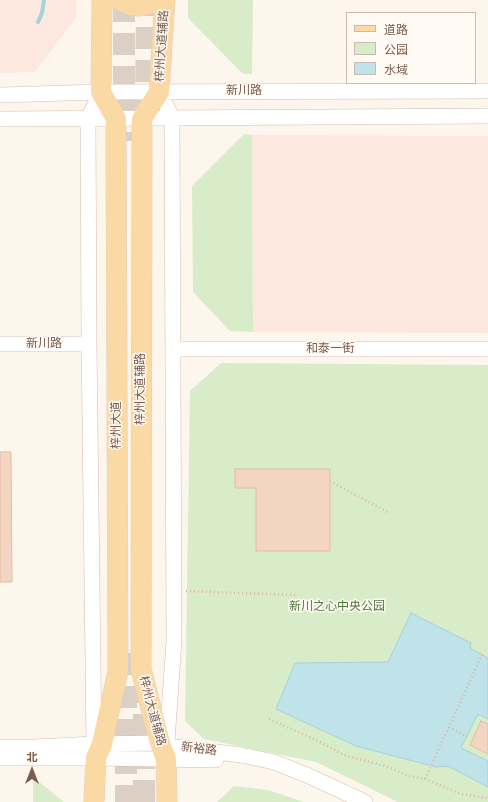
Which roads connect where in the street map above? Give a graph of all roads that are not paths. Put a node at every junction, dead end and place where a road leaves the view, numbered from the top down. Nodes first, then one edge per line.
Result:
1 (102, 0) edge
2 (119, 0) edge
3 (154, 0) edge
4 (165, 0) edge
5 (488, 91) edge
6 (101, 92) junction
7 (159, 92) junction
8 (0, 95) edge
9 (488, 116) edge
10 (172, 117) junction
11 (0, 119) edge
12 (88, 119) junction
13 (116, 119) junction
14 (142, 119) junction
15 (0, 344) edge
16 (88, 344) junction
17 (172, 349) junction
18 (488, 349) edge
19 (0, 746) edge
20 (98, 749) junction
21 (164, 749) junction
22 (0, 758) edge
23 (94, 802) edge
24 (167, 802) edge
25 (350, 802) edge
26 (365, 802) edge

1 - 6 main road
2 - 3 main road
4 - 7 main road, 梓州大道辅路
5 - 7 street, 新川路
6 - 7 street, 新川路
6 - 8 street, 新川路
6 - 12 street
6 - 13 main road, 梓州大道
7 - 10 street, 梓州大道辅路
7 - 14 main road, 梓州大道辅路
9 - 10 street
10 - 14 street
10 - 17 street, 梓州大道辅路
11 - 12 street
12 - 13 street
12 - 16 street
13 - 14 street
13 - 20 main road, 梓州大道
14 - 21 main road, 梓州大道辅路
15 - 16 street, 新川路
16 - 20 street
17 - 18 street, 和泰一街
17 - 21 street, 梓州大道辅路
19 - 20 street, 新裕路
20 - 21 street, 新裕路
20 - 22 street, 新裕路
20 - 23 main road, 梓州大道
21 - 24 main road
21 - 25 street, 新裕路
21 - 26 street, 新裕路

